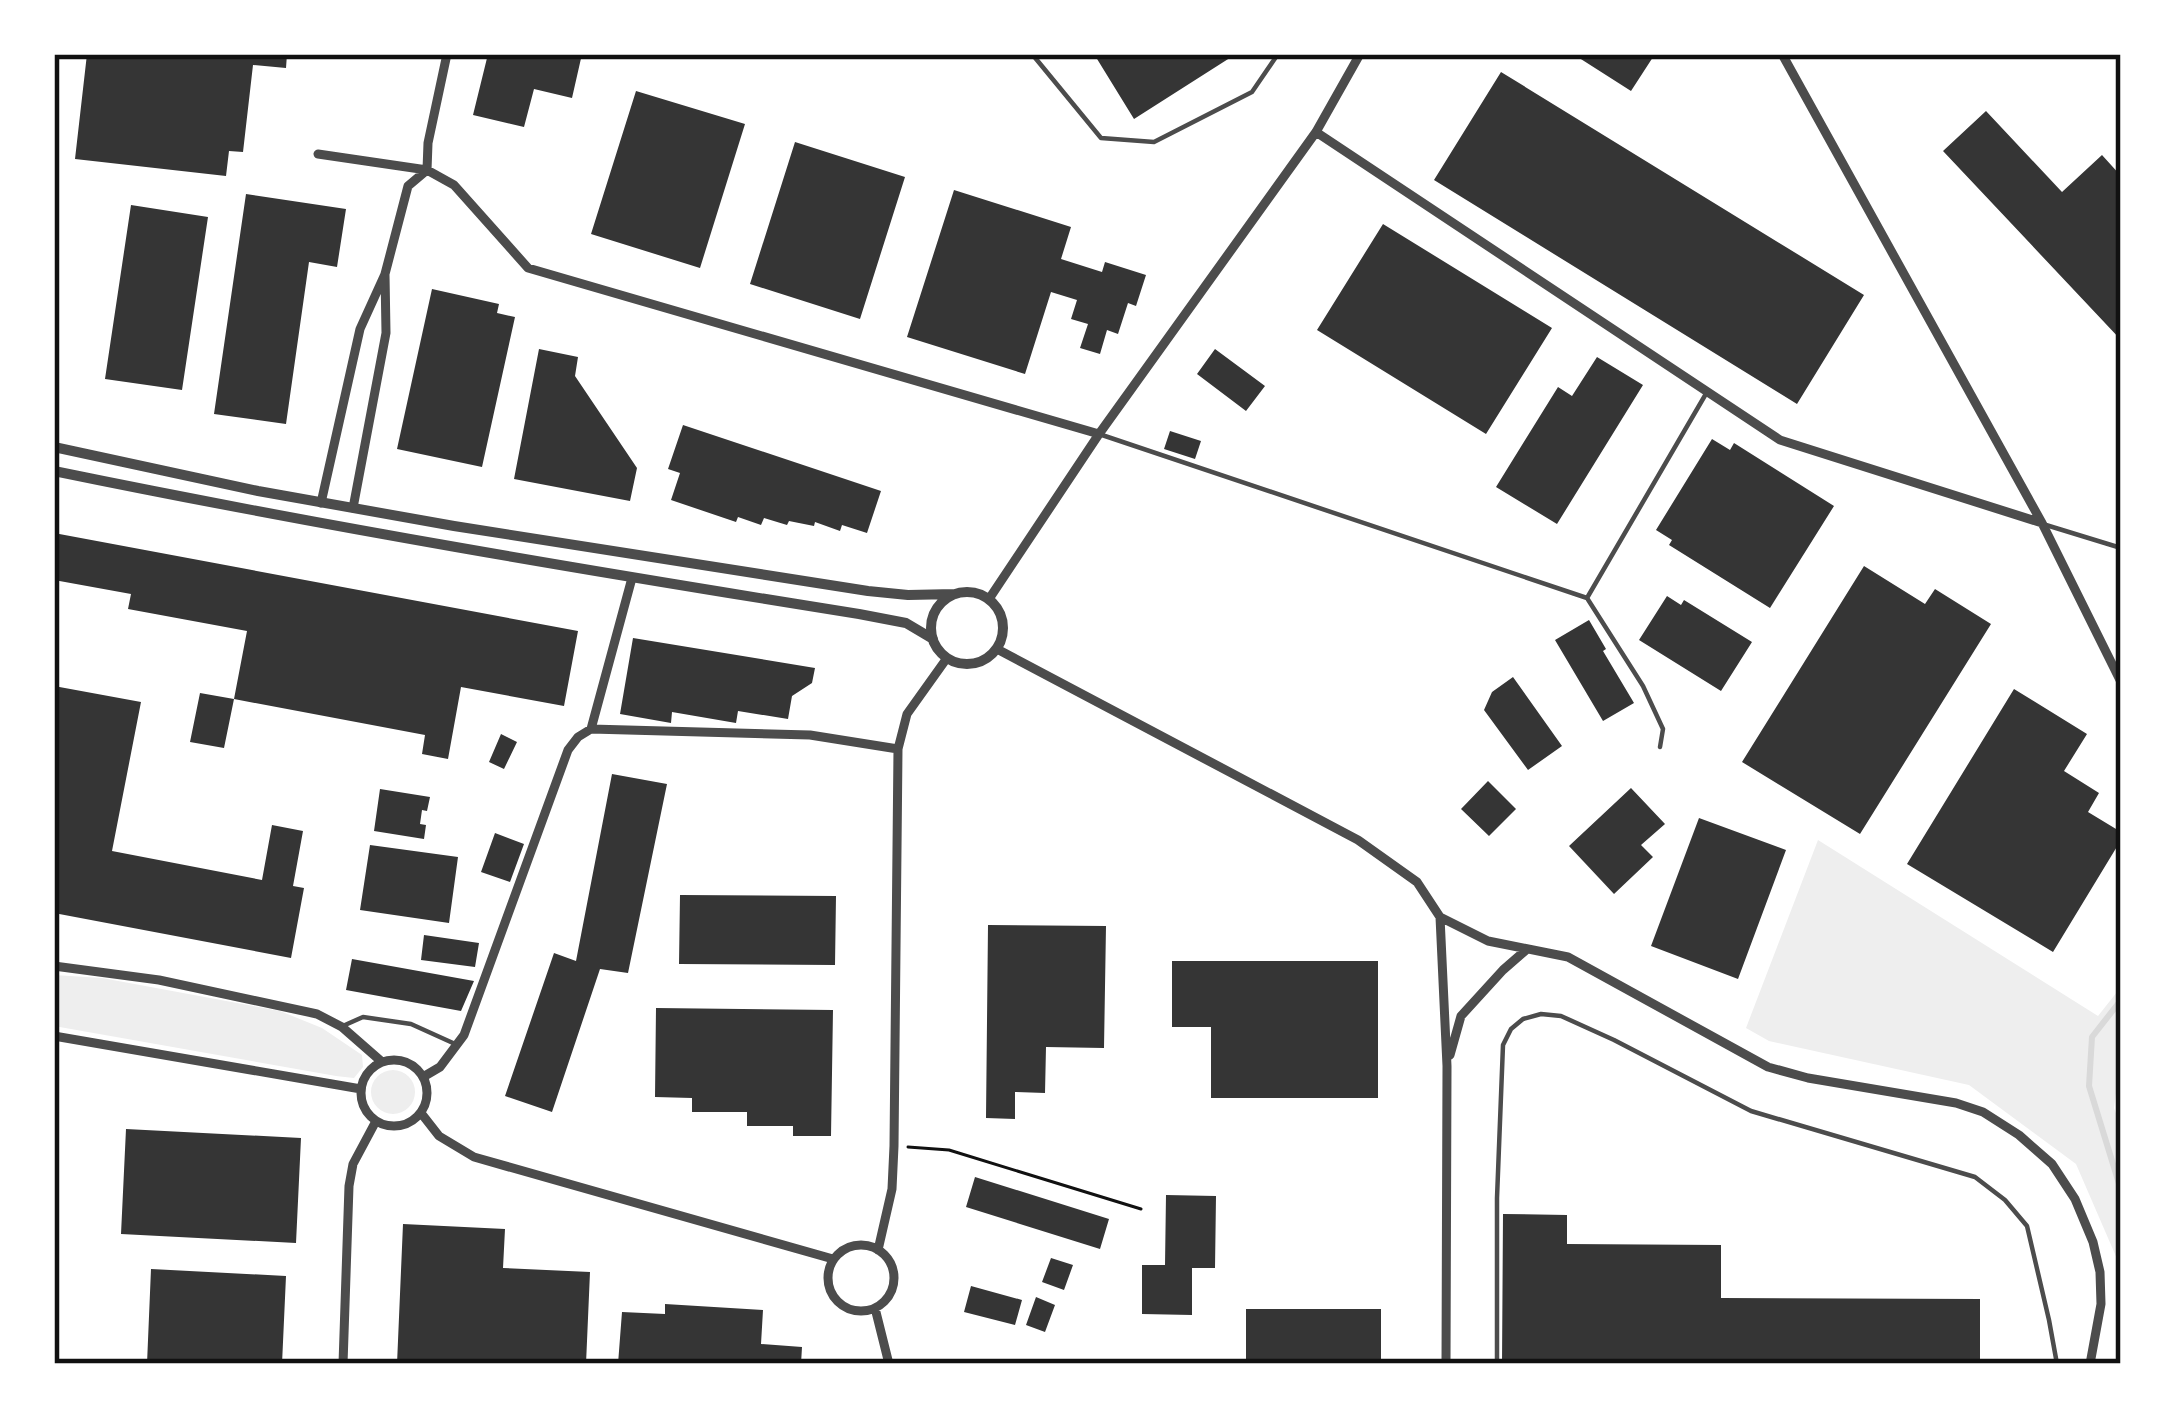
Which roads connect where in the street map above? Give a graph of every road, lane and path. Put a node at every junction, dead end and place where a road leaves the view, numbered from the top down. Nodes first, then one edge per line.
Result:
1 (447, 54) edge
2 (1032, 54) edge
3 (1278, 54) edge
4 (1360, 54) edge
5 (1782, 54) edge
6 (1316, 132) junction
7 (318, 154) dead end
8 (427, 170) junction
9 (385, 274) junction
10 (346, 390) junction
11 (1707, 392) junction
12 (374, 395) junction
13 (1100, 434) junction
14 (54, 448) edge
15 (54, 471) edge
16 (321, 502) junction
17 (353, 508) junction
18 (2042, 523) junction
19 (2121, 548) edge
20 (632, 578) junction
21 (955, 594) junction
22 (1587, 598) junction
23 (989, 599) junction
24 (932, 639) junction
25 (997, 649) junction
26 (947, 658) junction
27 (2121, 682) edge
28 (591, 729) junction
29 (1660, 747) dead end
30 (898, 748) junction
31 (1440, 917) junction
32 (1526, 950) junction
33 (54, 965) edge
34 (342, 1027) junction
35 (54, 1036) edge
36 (458, 1045) junction
37 (382, 1062) junction
38 (1447, 1066) junction
39 (423, 1077) junction
40 (361, 1089) junction
41 (421, 1112) junction
42 (376, 1121) junction
43 (894, 1146) junction
44 (1141, 1209) dead end
45 (878, 1250) junction
46 (833, 1259) junction
47 (875, 1308) junction
48 (343, 1364) edge
49 (889, 1364) edge
50 (1446, 1364) edge
51 (1497, 1364) edge
52 (2057, 1364) edge
53 (2090, 1364) edge

1 - 8 street
2 - 3 lane
4 - 6 street
5 - 18 street
6 - 11 street
6 - 13 street
7 - 8 street
8 - 9 street
8 - 13 street
9 - 10 street
9 - 12 street
10 - 12 street
10 - 16 street
11 - 18 street
11 - 22 lane
12 - 17 street
13 - 22 lane
13 - 23 street
14 - 16 street
15 - 20 street
16 - 17 street
17 - 21 street
18 - 19 lane
18 - 27 street
20 - 24 street
20 - 28 street
21 - 23 street
21 - 24 street
22 - 29 lane
23 - 25 street
24 - 26 street
25 - 26 street
25 - 31 street
26 - 30 street
28 - 30 street
28 - 36 street
30 - 43 street
31 - 32 street
31 - 38 street
32 - 38 street
32 - 53 street
33 - 34 street
34 - 36 lane
34 - 37 street
35 - 40 street
36 - 39 street
37 - 39 street
37 - 40 street
38 - 50 street
39 - 41 street
40 - 42 street
41 - 42 street
41 - 46 street
42 - 48 street
43 - 44 path
43 - 45 street
45 - 46 street
45 - 47 street
46 - 47 street
47 - 49 street
51 - 52 lane

